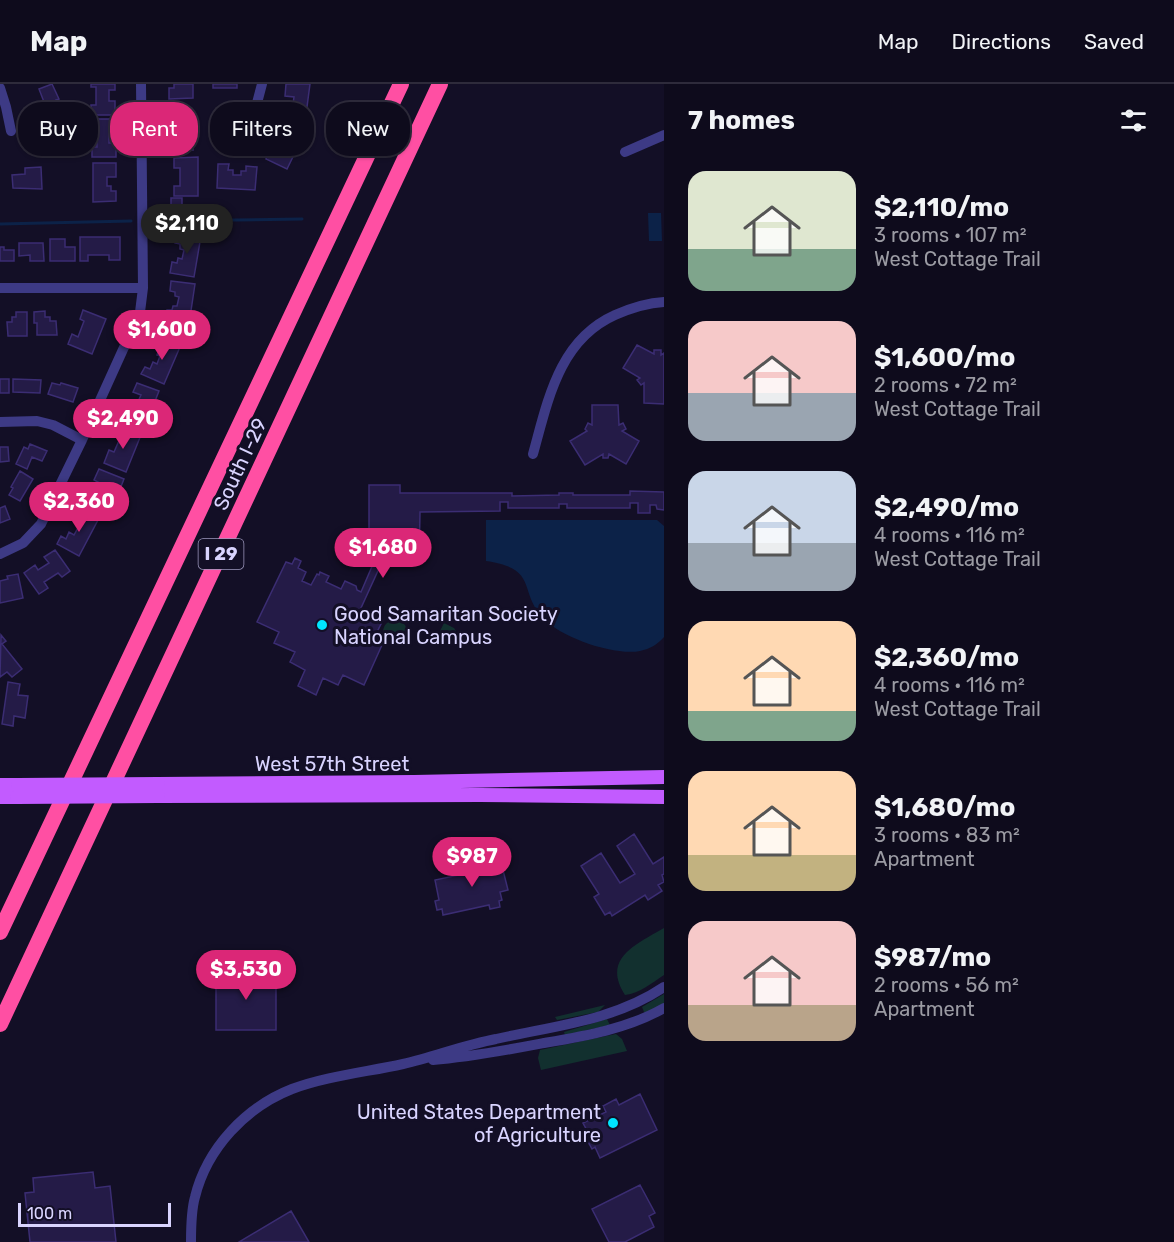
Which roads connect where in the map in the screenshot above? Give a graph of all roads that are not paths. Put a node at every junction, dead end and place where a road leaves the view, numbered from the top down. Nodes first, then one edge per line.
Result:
1 (141, 84) edge
2 (262, 84) edge
3 (401, 84) edge
4 (440, 84) edge
5 (0, 88) edge
6 (258, 102) edge
7 (10, 132) dead end
8 (664, 135) edge
9 (625, 152) dead end
10 (0, 288) edge
11 (143, 288) junction
12 (664, 302) edge
13 (0, 422) edge
14 (82, 440) junction
15 (533, 453) dead end
16 (0, 554) edge
17 (664, 777) edge
18 (0, 785) edge
19 (158, 790) junction
20 (18, 791) junction
21 (0, 797) edge
22 (664, 798) edge
23 (0, 932) edge
24 (664, 987) edge
25 (664, 1008) edge
26 (0, 1024) edge
27 (418, 1061) junction
28 (191, 1242) edge

1 - 11 street
2 - 6 street
3 - 23 highway, South I-29 / I 29
4 - 26 highway, South I-29 / I 29
5 - 7 street
8 - 9 street
10 - 11 street
11 - 14 street
12 - 15 street
13 - 14 street
14 - 16 street
17 - 19 main road, West 57th Street
18 - 20 main road, West 57th Street
19 - 20 main road, West 57th Street, bridge
19 - 22 main road, West 57th Street
20 - 21 main road, West 57th Street
24 - 27 street
25 - 27 street
27 - 28 street

